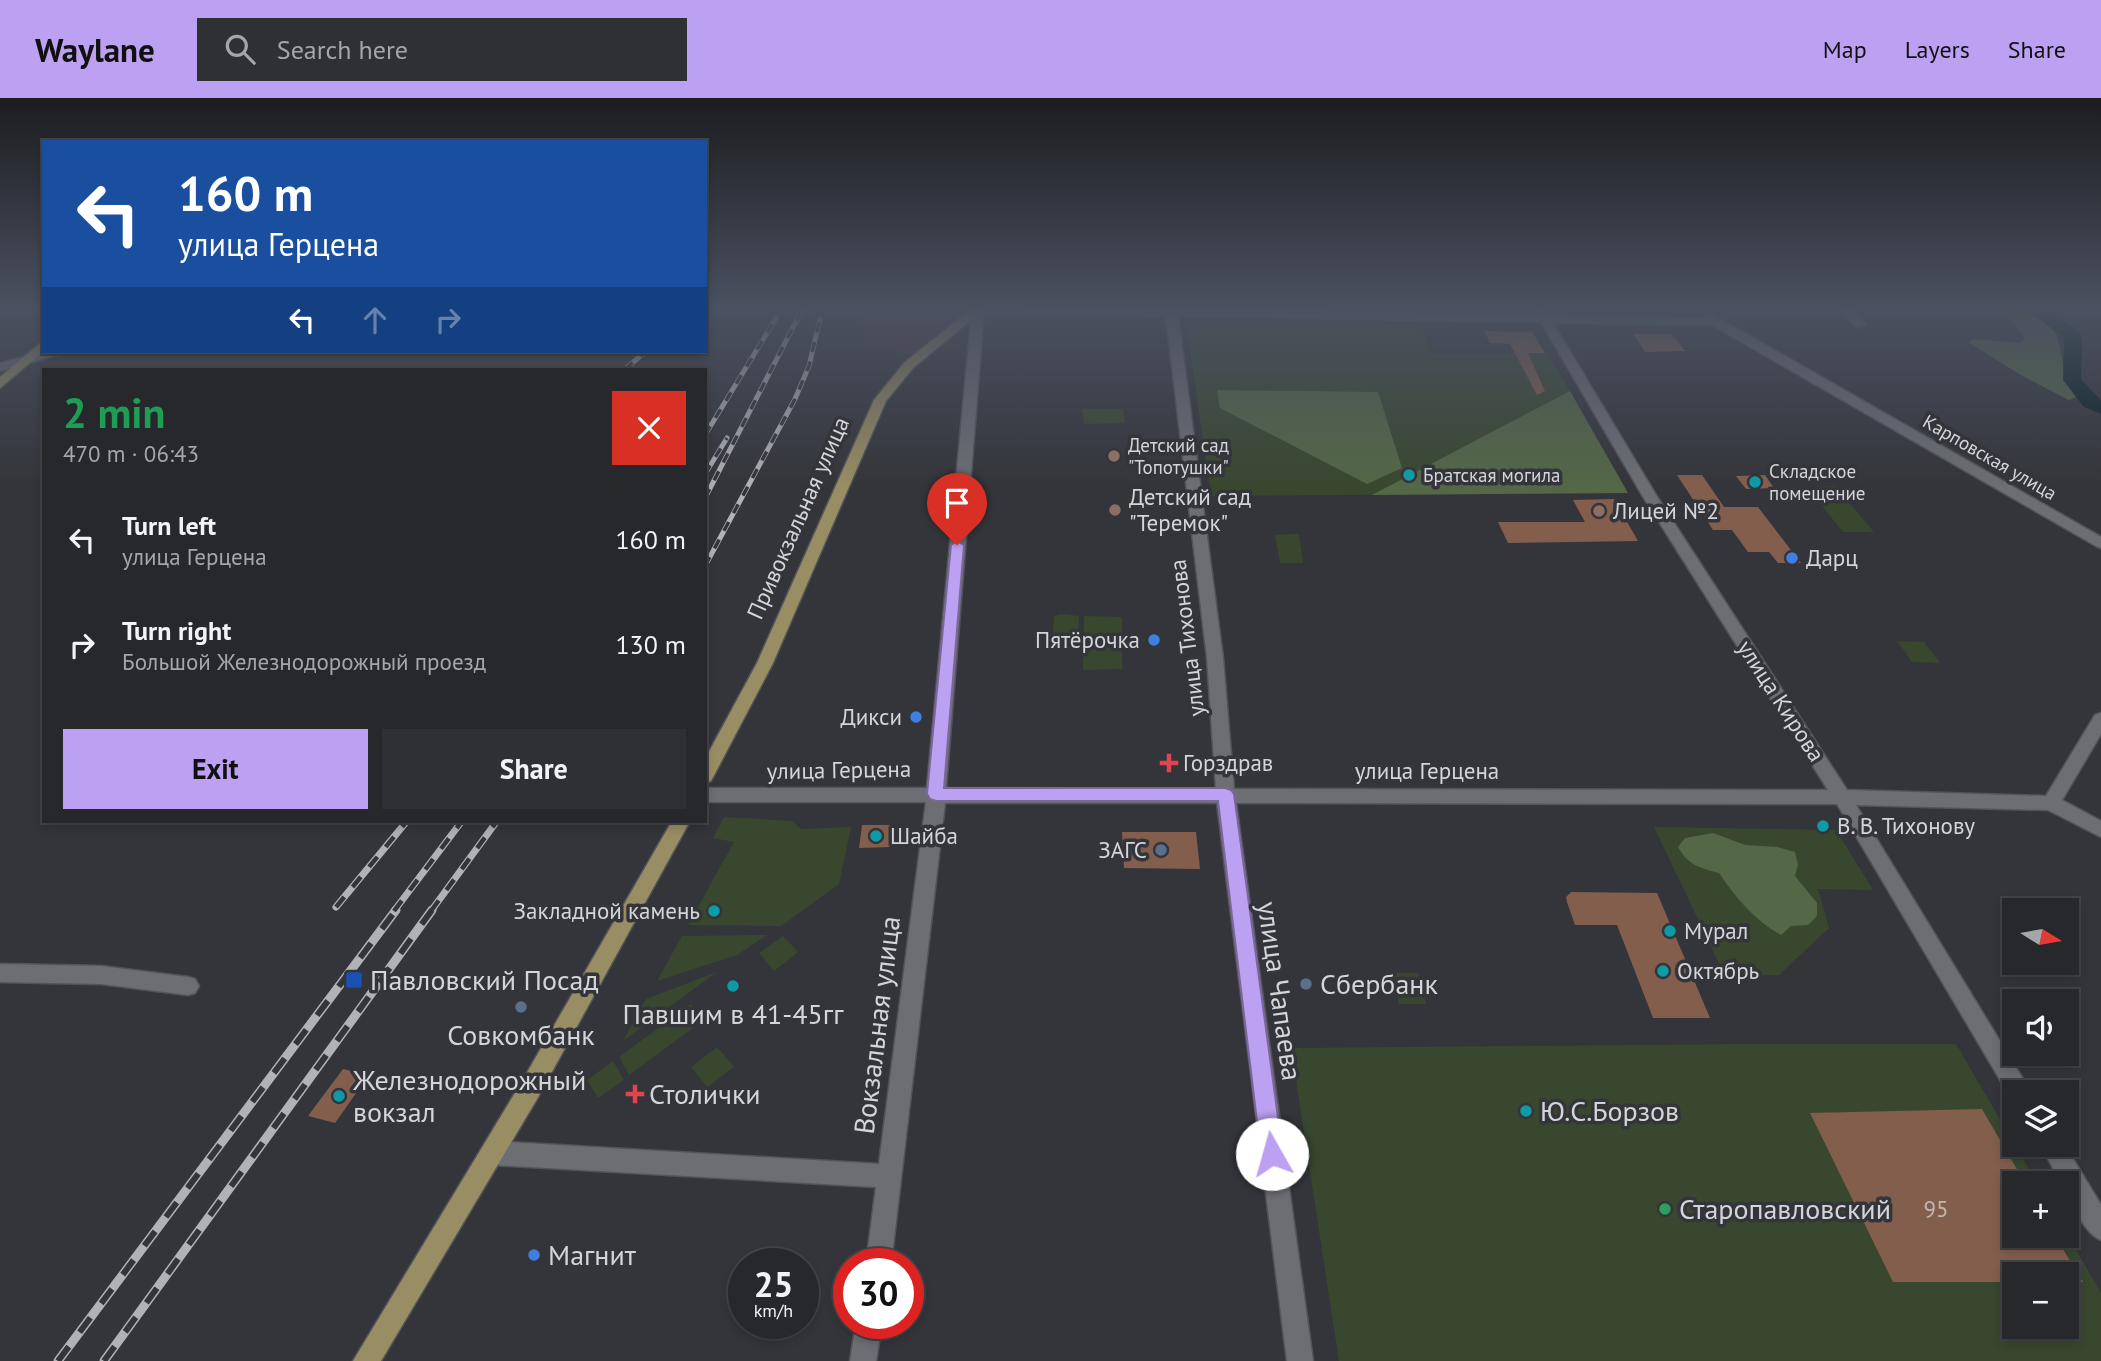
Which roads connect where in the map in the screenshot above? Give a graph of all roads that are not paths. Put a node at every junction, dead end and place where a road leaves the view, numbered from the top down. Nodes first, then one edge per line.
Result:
1 (17, 369) edge
2 (906, 369) edge
3 (972, 369) edge
4 (1178, 369) edge
5 (1573, 369) edge
6 (1796, 369) edge
7 (0, 384) edge
8 (2101, 543) edge
9 (2101, 719) edge
10 (707, 772) edge
11 (936, 794) junction
12 (1225, 794) junction
13 (707, 795) edge
14 (1843, 797) junction
15 (2051, 803) junction
16 (680, 823) edge
17 (2101, 830) edge
18 (0, 973) edge
19 (188, 986) dead end
20 (2013, 1080) edge
21 (492, 1153) junction
22 (2059, 1157) edge
23 (890, 1176) junction
24 (2101, 1227) edge
25 (879, 1248) edge
26 (866, 1339) edge
27 (366, 1361) edge
28 (863, 1361) edge
29 (1300, 1361) edge

1 - 7 main road
2 - 10 main road, Привокзальная улица
3 - 11 street, Вокзальная улица
4 - 12 street, улица Тихонова
5 - 14 street, улица Кирова
6 - 8 street, Карповская улица
9 - 15 street
11 - 12 street, улица Герцена
11 - 13 street, улица Герцена
11 - 23 street, Вокзальная улица
12 - 14 street, улица Герцена
12 - 29 street, улица Чапаева
14 - 15 street, улица Герцена
14 - 20 street, улица Кирова
15 - 17 street
16 - 21 main road
18 - 19 street
21 - 23 street
21 - 27 main road
22 - 24 street
23 - 25 street, Вокзальная улица
26 - 28 street

